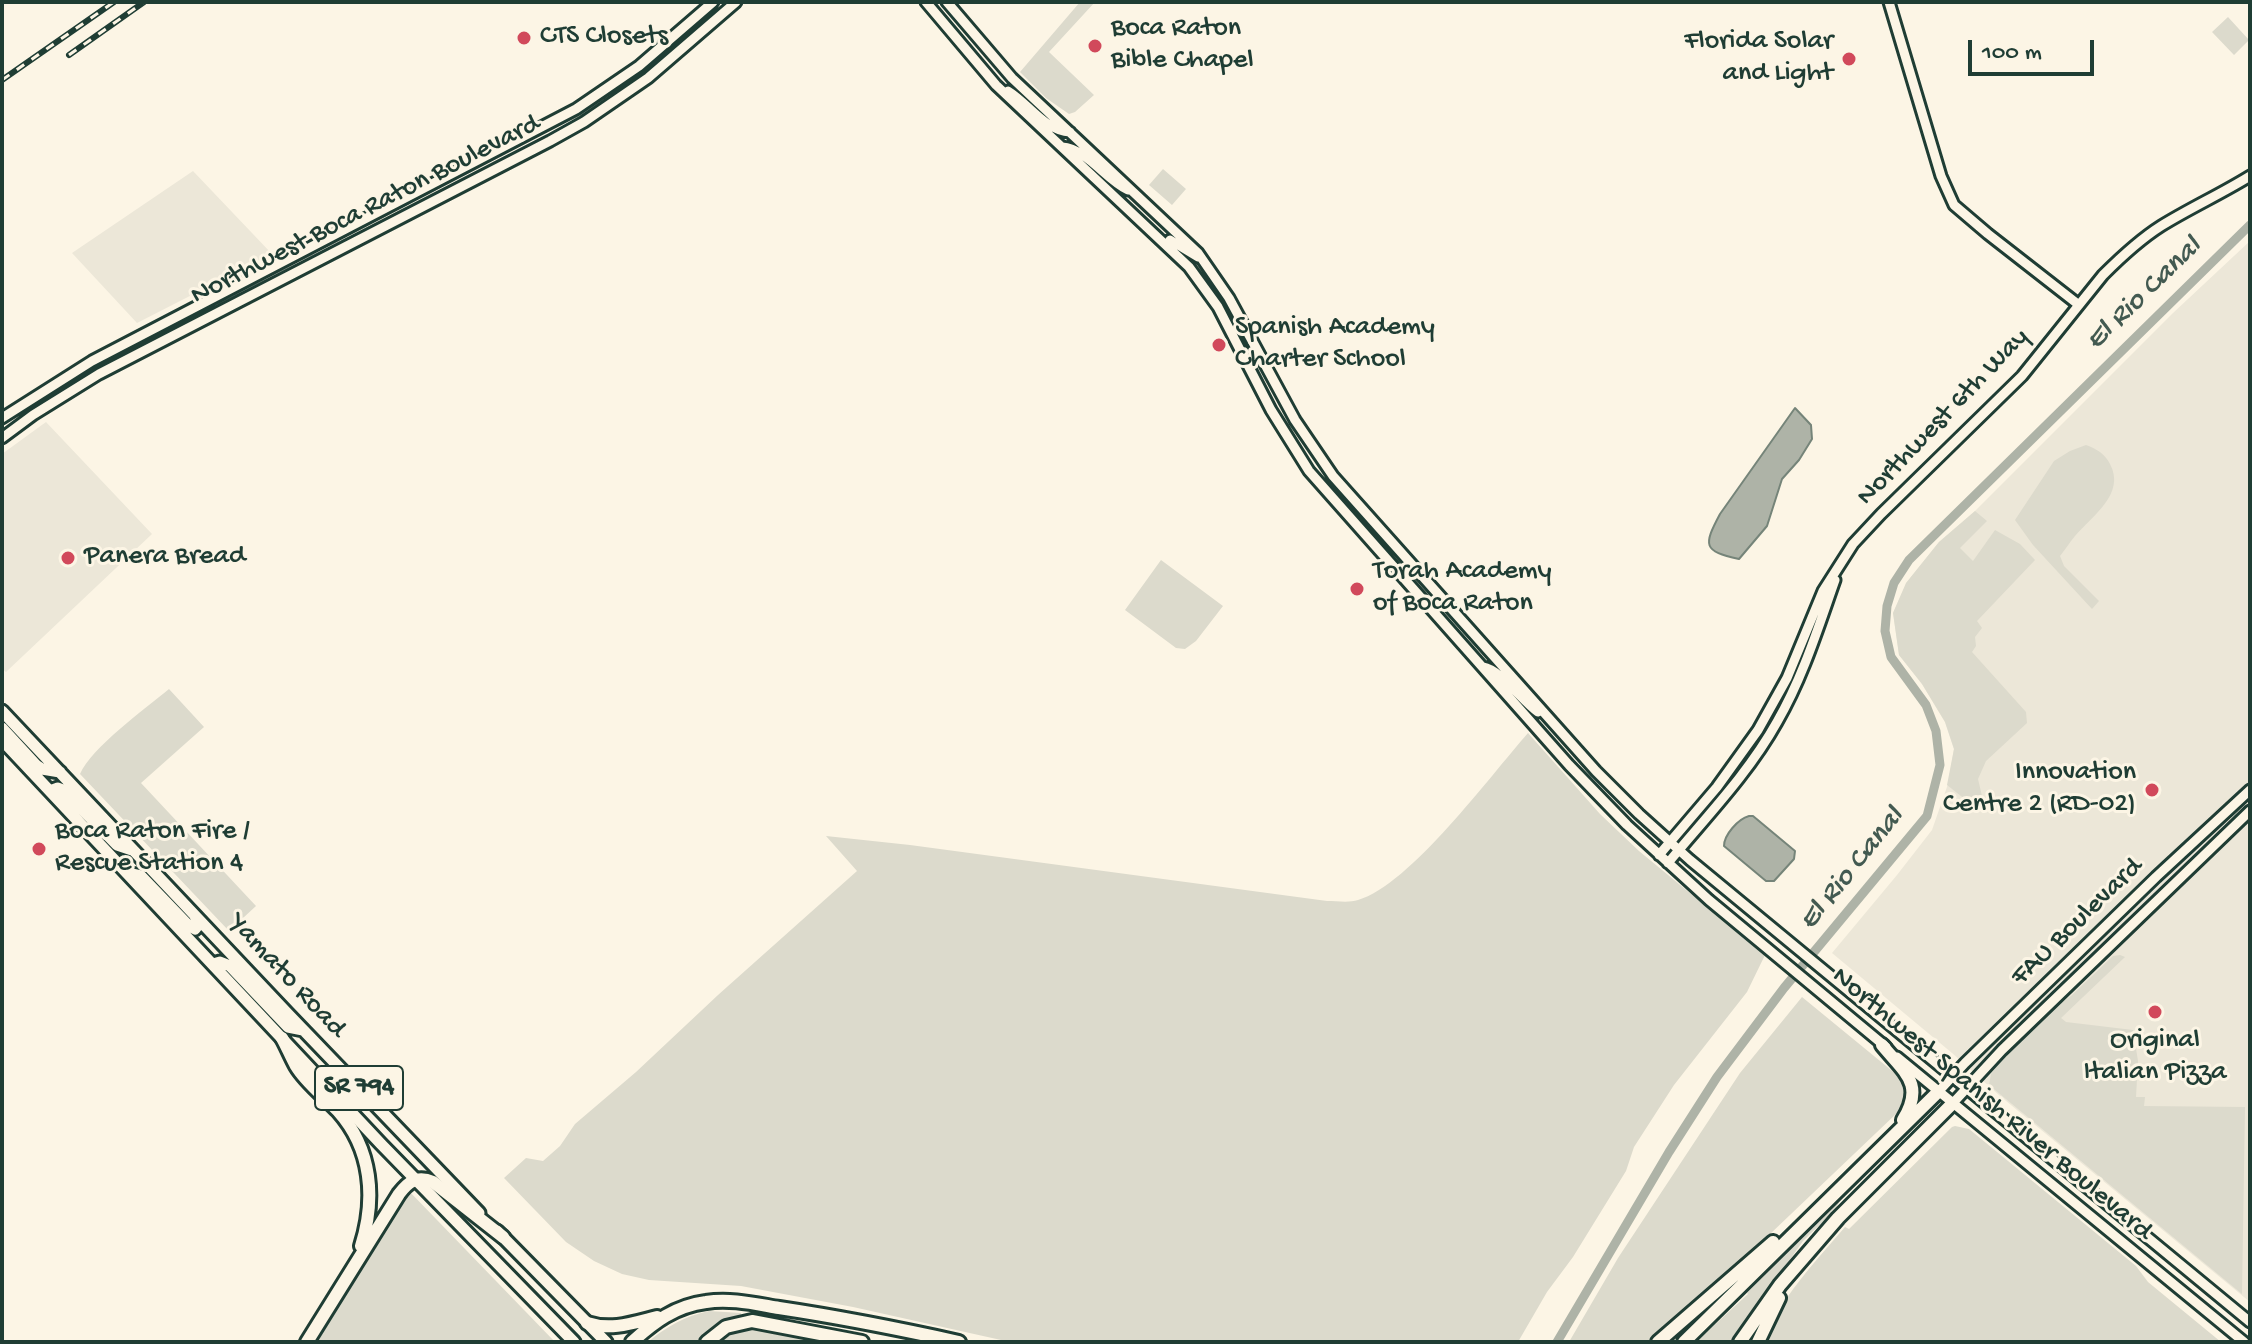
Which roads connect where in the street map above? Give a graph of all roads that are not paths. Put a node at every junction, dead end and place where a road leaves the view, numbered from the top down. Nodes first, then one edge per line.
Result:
1 (713, 2) edge
2 (736, 2) edge
3 (926, 2) edge
4 (947, 2) edge
5 (1889, 2) edge
6 (994, 83) junction
7 (1070, 132) junction
8 (1062, 147) junction
9 (2250, 176) edge
10 (1138, 195) junction
11 (1135, 215) junction
12 (1203, 260) junction
13 (234, 287) junction
14 (241, 300) junction
15 (2079, 305) junction
16 (2, 418) edge
17 (2, 438) edge
18 (1841, 563) junction
19 (1481, 667) junction
20 (2, 711) edge
21 (1554, 724) junction
22 (2, 728) edge
23 (2, 740) edge
24 (61, 773) junction
25 (2250, 790) edge
26 (50, 791) junction
27 (2250, 811) edge
28 (1670, 842) junction
29 (1679, 850) junction
30 (136, 852) junction
31 (1659, 855) junction
32 (1668, 863) junction
33 (126, 873) junction
34 (194, 914) junction
35 (213, 964) junction
36 (303, 1031) junction
37 (282, 1038) junction
38 (1882, 1045) junction
39 (1952, 1077) junction
40 (1966, 1088) junction
41 (1939, 1091) junction
42 (1953, 1103) junction
43 (1895, 1133) junction
44 (1852, 1176) junction
45 (415, 1180) junction
46 (503, 1237) junction
47 (1807, 1254) junction
48 (351, 1269) junction
49 (664, 1316) junction
50 (2250, 1322) edge
51 (587, 1323) junction
52 (307, 1342) edge
53 (574, 1342) edge
54 (606, 1342) edge
55 (632, 1342) edge
56 (707, 1342) edge
57 (862, 1342) edge
58 (959, 1342) edge
59 (1658, 1342) edge
60 (1684, 1342) edge
61 (1740, 1342) edge
62 (1758, 1342) edge
63 (2244, 1342) edge

1 - 13 street, Northwest Boca Raton Boulevard
2 - 14 street, Northwest Boca Raton Boulevard
3 - 6 street, Northwest Spanish River Boulevard
4 - 7 street, Northwest Spanish River Boulevard
5 - 15 street
6 - 7 street
6 - 8 street, Northwest Spanish River Boulevard
7 - 10 street, Northwest Spanish River Boulevard
8 - 10 street
8 - 11 street, Northwest Spanish River Boulevard
9 - 15 street, Northwest 6th Way
10 - 12 street, Northwest Spanish River Boulevard
11 - 12 street
11 - 19 street, Northwest Spanish River Boulevard
12 - 21 street, Northwest Spanish River Boulevard
13 - 14 street
13 - 16 street, Northwest Boca Raton Boulevard
14 - 17 street, Northwest Boca Raton Boulevard
15 - 18 street, Northwest 6th Way
18 - 28 street, Northwest 6th Way
18 - 29 street, Northwest 6th Way
19 - 21 street
19 - 31 street, Northwest Spanish River Boulevard
20 - 24 main road, Yamato Road / SR 794
21 - 28 street, Northwest Spanish River Boulevard
22 - 24 main road
23 - 26 main road, Yamato Road / SR 794
24 - 30 main road, Yamato Road / SR 794
25 - 39 street, FAU Boulevard
26 - 30 main road
26 - 33 main road, Yamato Road / SR 794
27 - 40 street, FAU Boulevard
28 - 29 street, Northwest Spanish River Boulevard
28 - 31 street, Northwest 6th Way
29 - 32 street, Northwest 6th Way
29 - 39 street, Northwest Spanish River Boulevard
30 - 34 main road, Yamato Road / SR 794
31 - 32 street, Northwest Spanish River Boulevard
32 - 38 street, Northwest Spanish River Boulevard
33 - 34 main road
33 - 35 main road, Yamato Road / SR 794
34 - 36 main road, Yamato Road / SR 794
35 - 36 main road
35 - 37 main road, Yamato Road / SR 794
36 - 46 main road, Yamato Road / SR 794
37 - 45 main road, Yamato Road / SR 794
37 - 48 highway
38 - 41 street, Northwest Spanish River Boulevard
38 - 43 highway
39 - 40 street, Northwest Spanish River Boulevard
39 - 41 street, FAU Boulevard
40 - 42 street, FAU Boulevard
40 - 50 street, Northwest Spanish River Boulevard
41 - 42 street, Northwest Spanish River Boulevard
41 - 43 highway
42 - 47 highway
42 - 63 street, Northwest Spanish River Boulevard
43 - 44 highway
44 - 59 highway
44 - 60 highway
45 - 46 highway
45 - 48 highway
45 - 53 main road, Yamato Road / SR 794
46 - 51 main road, Yamato Road / SR 794
47 - 61 highway
47 - 62 highway
48 - 52 highway
49 - 51 highway
49 - 55 highway
49 - 58 highway
51 - 54 main road, Yamato Road / SR 794
56 - 57 highway

